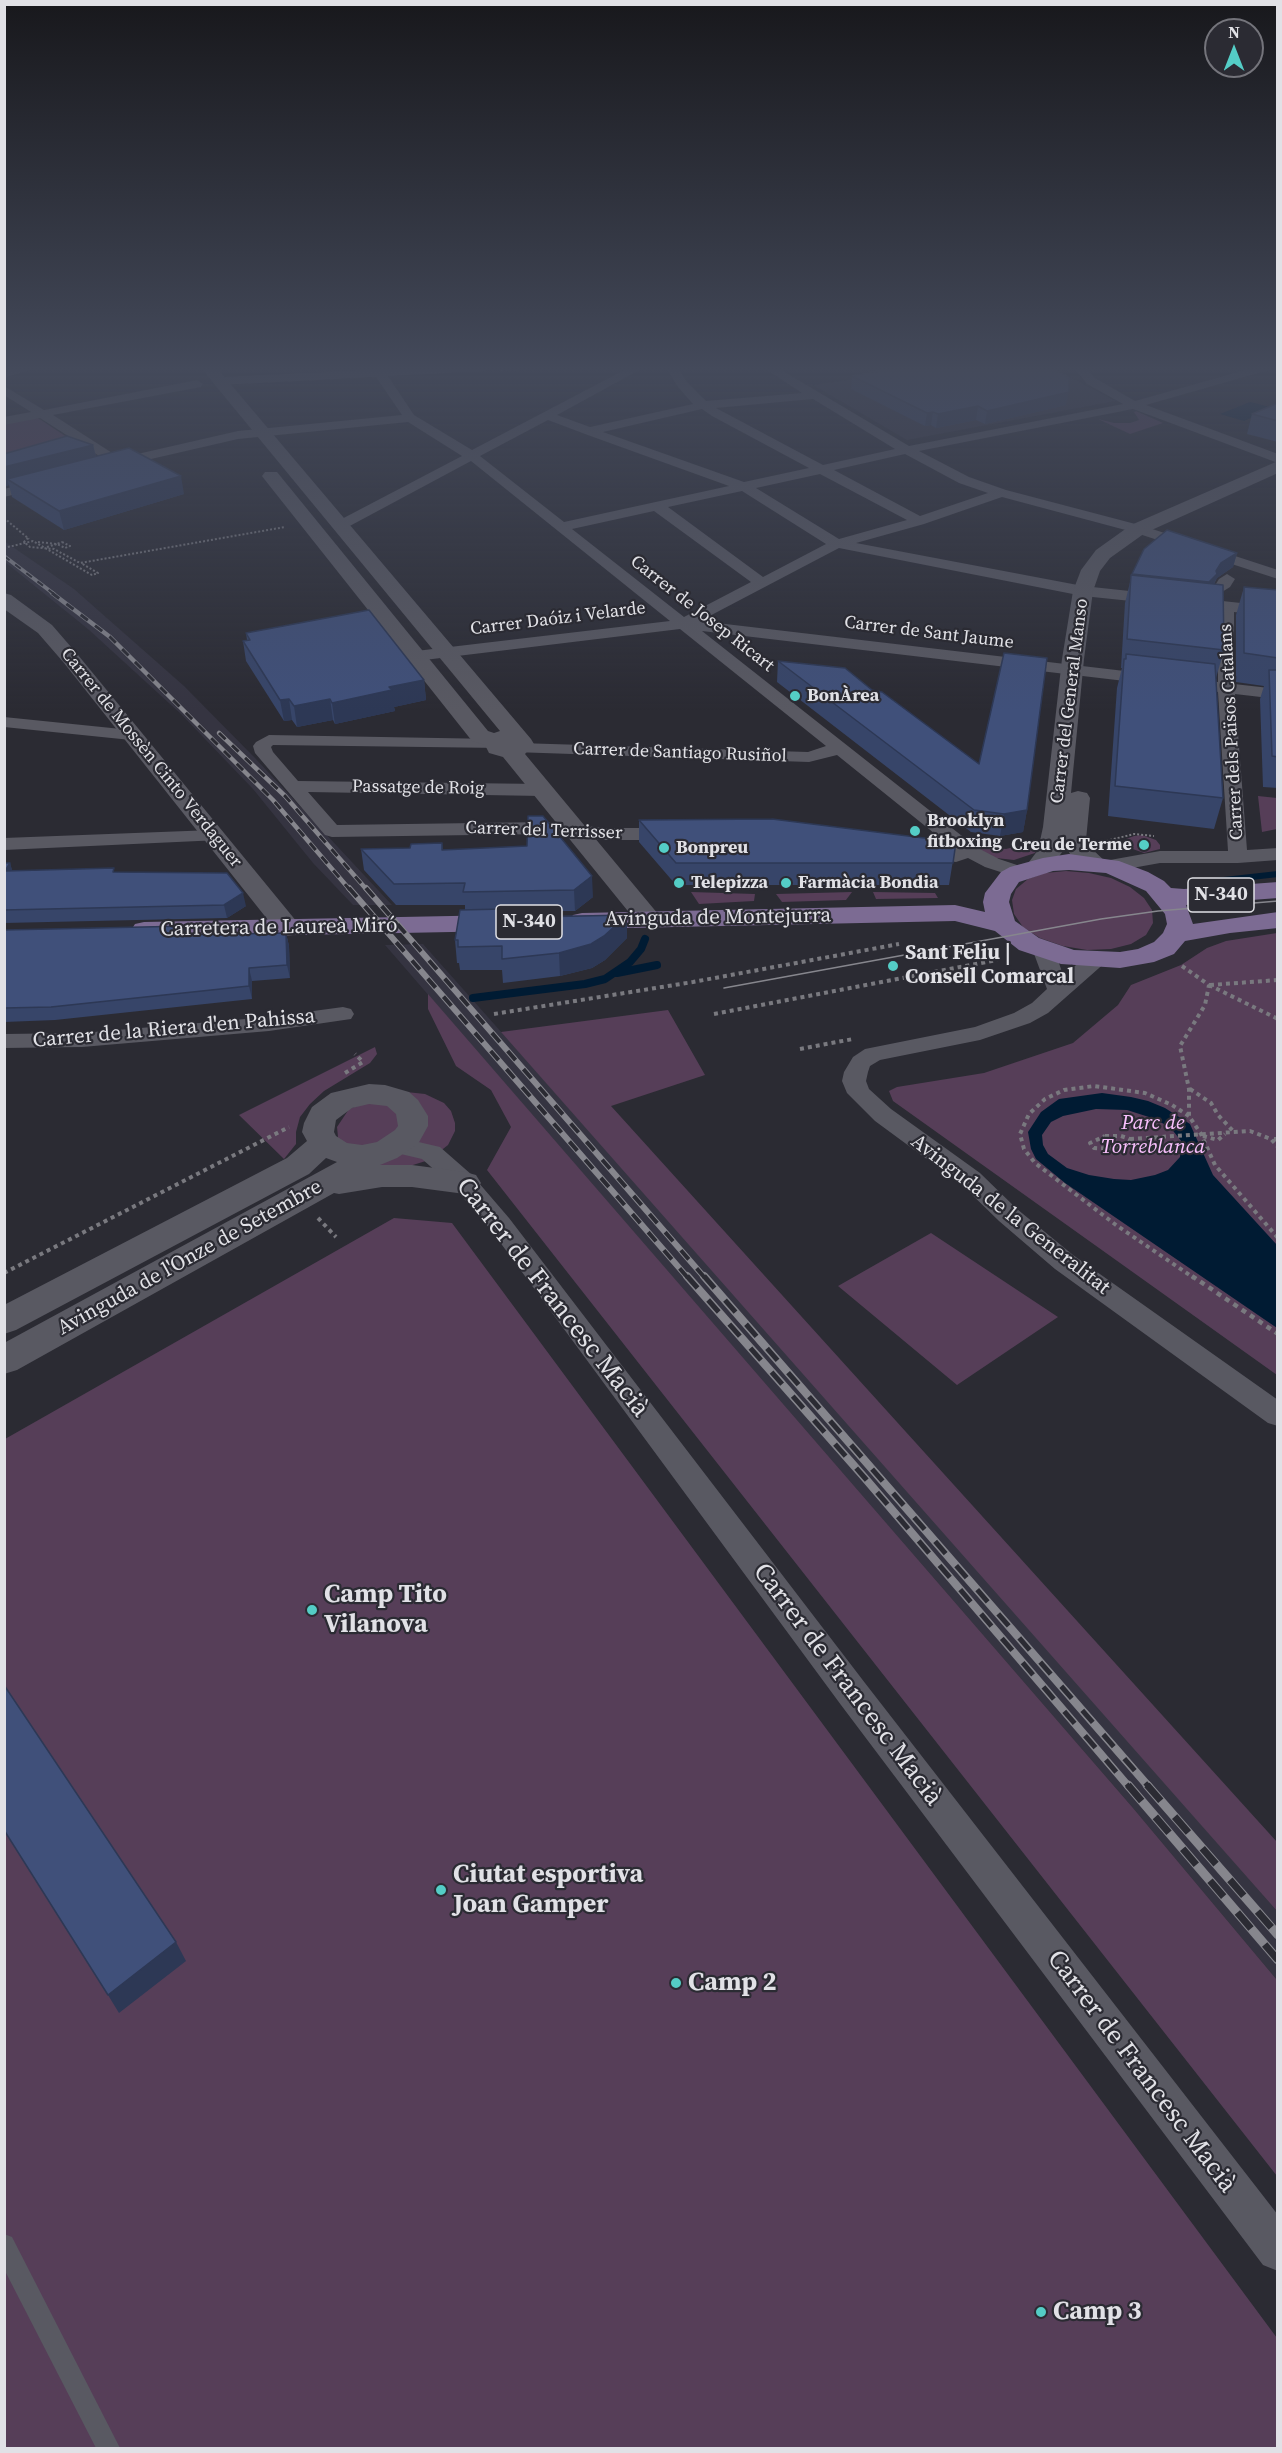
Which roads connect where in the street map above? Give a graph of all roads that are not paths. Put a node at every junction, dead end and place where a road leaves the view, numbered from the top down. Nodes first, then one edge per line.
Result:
1 (43, 482) edge
2 (276, 482) edge
3 (306, 482) edge
4 (422, 482) edge
5 (505, 482) edge
6 (732, 482) edge
7 (766, 482) edge
8 (847, 482) edge
9 (971, 482) edge
10 (1244, 482) edge
11 (1258, 482) edge
12 (745, 487) junction
13 (4, 493) edge
14 (1001, 493) junction
15 (658, 507) junction
16 (919, 521) junction
17 (341, 525) junction
18 (561, 527) junction
19 (1145, 531) junction
20 (837, 544) junction
21 (1278, 575) edge
22 (762, 583) junction
23 (1227, 586) junction
24 (1092, 592) junction
25 (4, 598) edge
26 (1278, 612) edge
27 (683, 624) junction
28 (448, 652) junction
29 (416, 656) junction
30 (1081, 671) junction
31 (1226, 688) junction
32 (1278, 694) edge
33 (4, 722) edge
34 (131, 735) junction
35 (507, 744) junction
36 (840, 748) junction
37 (293, 786) junction
38 (542, 790) junction
39 (576, 831) junction
40 (687, 834) edge
41 (213, 836) junction
42 (4, 844) edge
43 (898, 849) edge
44 (969, 851) junction
45 (1278, 854) edge
46 (1238, 857) junction
47 (1102, 865) junction
48 (1029, 869) junction
49 (1278, 890) edge
50 (998, 892) junction
51 (1164, 895) junction
52 (955, 913) junction
53 (649, 920) junction
54 (1278, 921) edge
55 (410, 925) joint
56 (1004, 925) junction
57 (288, 928) junction
58 (121, 931) edge
59 (1177, 949) junction
60 (1044, 951) junction
61 (1096, 961) junction
62 (1058, 990) junction
63 (343, 1014) dead end
64 (4, 1041) edge
65 (324, 1143) junction
66 (386, 1150) junction
67 (465, 1183) junction
68 (317, 1200) junction
69 (4, 1321) edge
70 (4, 1360) edge
71 (1278, 1414) edge
72 (4, 2245) edge
73 (1278, 2250) edge
74 (108, 2448) edge

1 - 13 street
2 - 29 street
3 - 17 street
4 - 17 street
5 - 18 street, Carrer de Josep Ricart
6 - 12 street
7 - 12 street
8 - 16 street
9 - 14 street
10 - 19 street, Carrer del General Manso
11 - 19 street, Carrer del General Manso
12 - 15 street
12 - 20 street
14 - 16 street, Carrer Daóiz i Velarde
14 - 19 street
15 - 18 street
15 - 22 street
16 - 20 street, Carrer Daóiz i Velarde
17 - 28 street
18 - 27 street, Carrer de Josep Ricart
19 - 23 street
19 - 24 street, Carrer del General Manso
20 - 22 street, Carrer Daóiz i Velarde
20 - 24 street
21 - 23 street
22 - 27 street, Carrer Daóiz i Velarde
23 - 24 street
23 - 26 street
23 - 31 street, Carrer dels Països Catalans
24 - 30 street, Carrer del General Manso
25 - 34 street, Carrer de Mossèn Cinto Verdaguer
27 - 28 street, Carrer Daóiz i Velarde
27 - 30 street, Carrer de Sant Jaume
27 - 36 street, Carrer de Josep Ricart
28 - 29 street, Carrer Daóiz i Velarde
28 - 35 street
29 - 35 street
30 - 31 street, Carrer de Sant Jaume
30 - 47 street, Carrer del General Manso
30 - 48 street, Carrer del General Manso
31 - 32 street, Carrer de Sant Jaume
31 - 46 street, Carrer dels Països Catalans
33 - 34 street
34 - 41 street, Carrer de Mossèn Cinto Verdaguer
35 - 36 street, Carrer de Santiago Rusiñol
35 - 37 street, Carrer de Santiago Rusiñol
35 - 38 street
36 - 44 street, Carrer de Josep Ricart
37 - 38 street, Passatge de Roig
37 - 39 street, Carrer del Terrisser
38 - 39 street
39 - 40 street, Carrer del Terrisser
39 - 53 street
41 - 42 street
41 - 57 street, Carrer de Mossèn Cinto Verdaguer
43 - 44 street
44 - 48 street, Carrer de Josep Ricart
45 - 46 street
46 - 47 street
47 - 48 main road, N-340
47 - 51 main road, N-340
48 - 50 main road, N-340
49 - 51 main road, N-340
50 - 52 main road, Avinguda de Montejurra / N-340
50 - 56 main road
51 - 59 main road, N-340
52 - 53 main road, Avinguda de Montejurra / N-340
52 - 56 main road, Avinguda de Montejurra / N-340
53 - 55 main road, Avinguda de Montejurra / N-340
54 - 59 main road, N-340
55 - 57 main road, Carretera de Laureà Miró / N-340
56 - 60 main road, N-340
57 - 58 main road, Carretera de Laureà Miró / N-340
59 - 61 main road, N-340
60 - 61 main road, N-340
60 - 62 street
61 - 62 street, Avinguda de la Generalitat
62 - 71 street, Avinguda de la Generalitat
63 - 64 street, Carrer de la Riera d'en Pahissa
65 - 66 street
65 - 66 street
65 - 69 street, Avinguda de l'Onze de Setembre
66 - 67 street, Carrer de Francesc Macià
66 - 68 street, Avinguda de l'Onze de Setembre
67 - 68 street
67 - 73 street, Carrer de Francesc Macià
68 - 70 street, Avinguda de l'Onze de Setembre
72 - 74 lane

